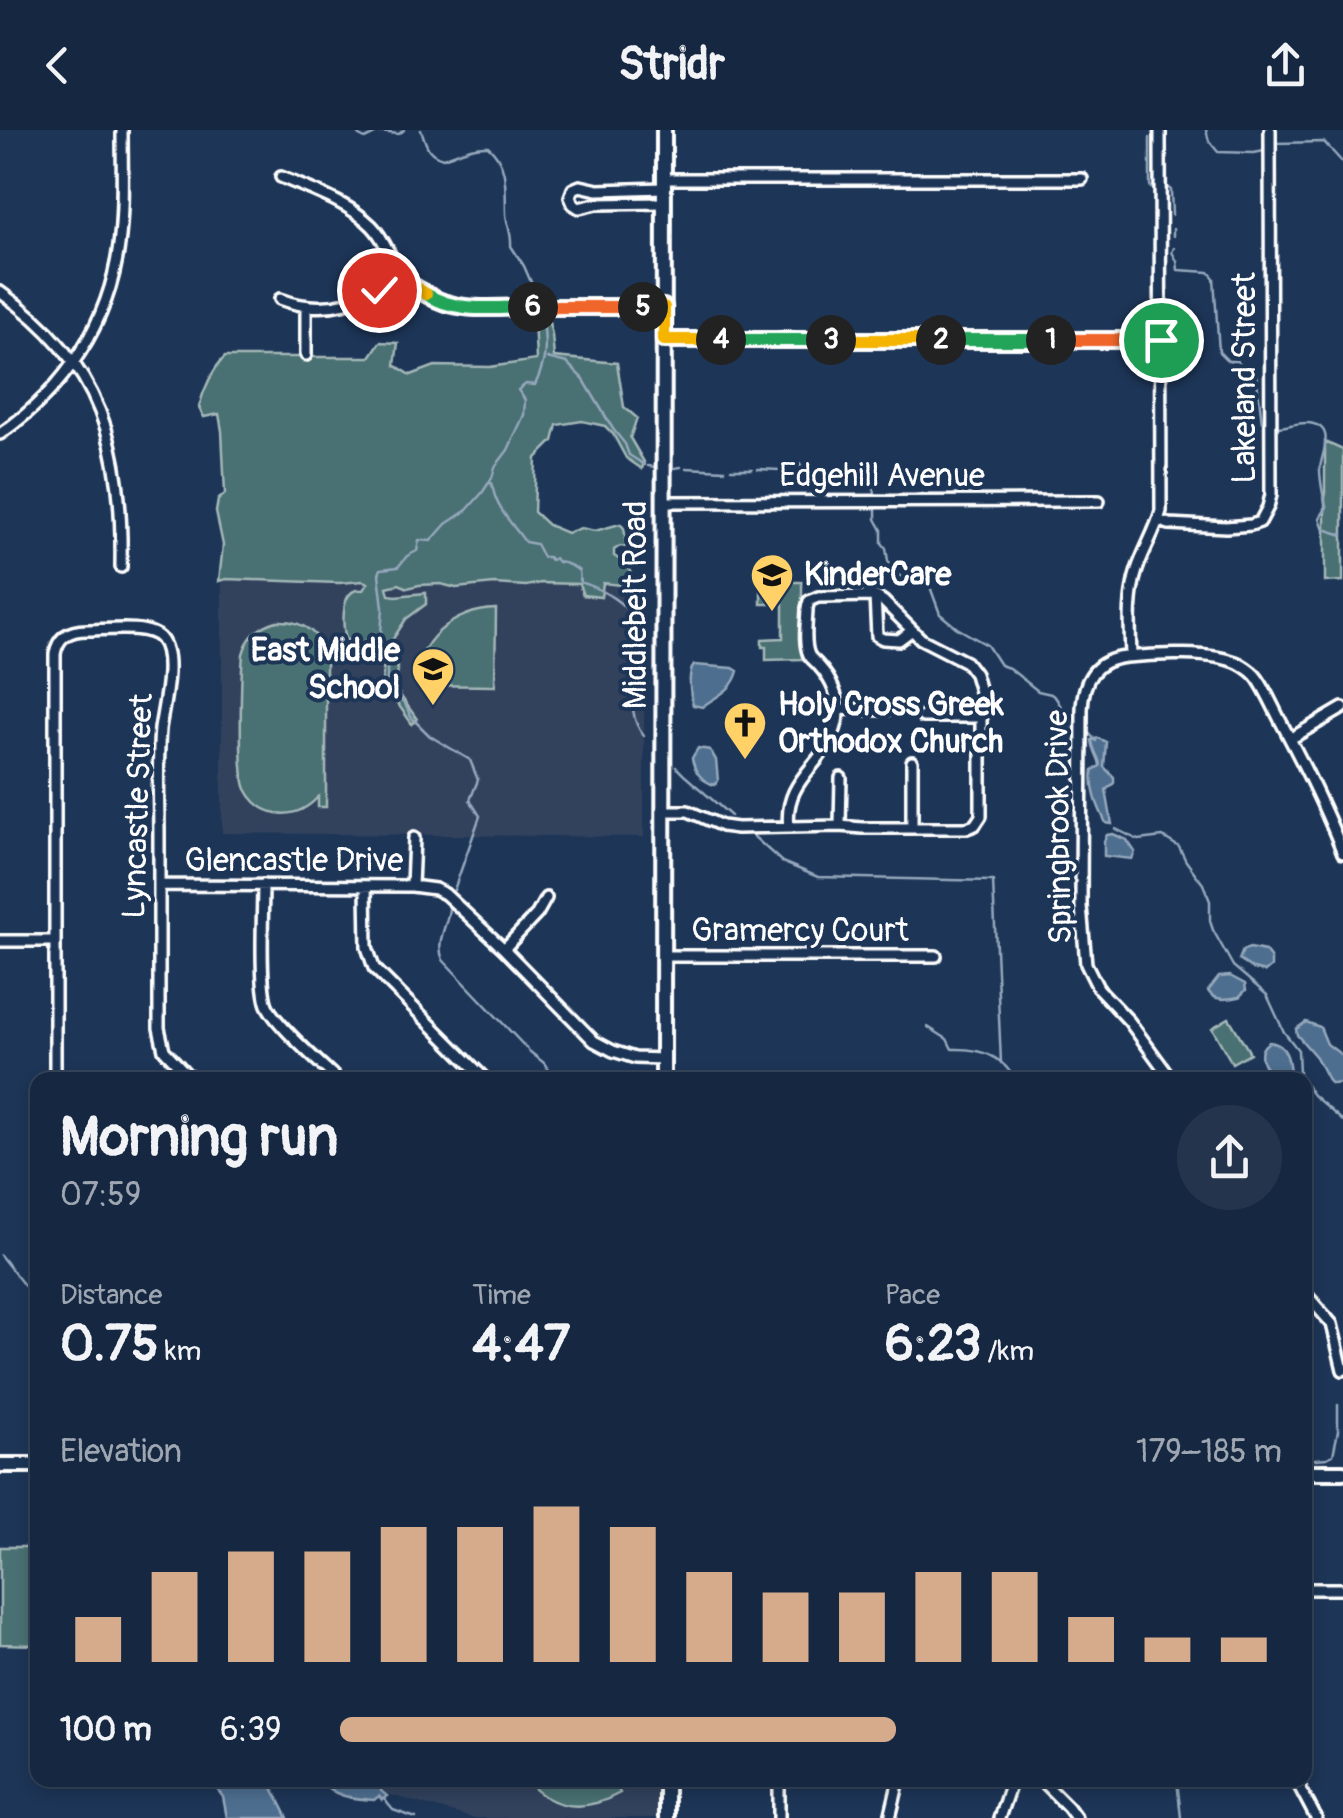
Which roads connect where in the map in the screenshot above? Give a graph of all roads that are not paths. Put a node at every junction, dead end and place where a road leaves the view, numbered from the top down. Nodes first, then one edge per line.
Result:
1 (122, 130) edge
2 (664, 130) edge
3 (1160, 130) edge
4 (1270, 130) edge
5 (281, 177) dead end
6 (1082, 179) dead end
7 (664, 190) junction
8 (402, 275) junction
9 (0, 292) edge
10 (280, 299) dead end
11 (306, 306) junction
12 (664, 307) junction
13 (664, 340) junction
14 (1161, 340) junction
15 (306, 354) dead end
16 (74, 362) junction
17 (0, 434) edge
18 (1100, 501) dead end
19 (664, 502) junction
20 (1158, 520) junction
21 (122, 566) dead end
22 (875, 596) junction
23 (910, 630) junction
24 (1131, 656) junction
25 (1343, 708) edge
26 (839, 709) junction
27 (886, 710) dead end
28 (982, 716) junction
29 (924, 717) dead end
30 (1290, 739) junction
31 (912, 762) dead end
32 (840, 778) dead end
33 (664, 812) junction
34 (840, 826) junction
35 (789, 827) junction
36 (912, 828) junction
37 (414, 838) dead end
38 (1343, 853) edge
39 (159, 885) junction
40 (263, 885) junction
41 (412, 886) junction
42 (366, 887) junction
43 (546, 898) dead end
44 (54, 940) junction
45 (0, 941) edge
46 (504, 949) junction
47 (663, 956) junction
48 (936, 956) dead end
49 (663, 1059) junction
50 (55, 1072) edge
51 (184, 1072) edge
52 (330, 1072) edge
53 (478, 1072) edge
54 (663, 1072) edge
55 (1166, 1072) edge
56 (1312, 1301) edge
57 (1343, 1370) edge
58 (0, 1465) edge
59 (30, 1466) edge
60 (1312, 1472) edge
61 (1343, 1472) edge
62 (1312, 1589) edge
63 (1343, 1589) edge
64 (666, 1787) edge
65 (779, 1787) edge
66 (898, 1787) edge
67 (1010, 1787) edge
68 (1048, 1787) edge
69 (1300, 1787) edge
70 (666, 1818) edge
71 (780, 1818) edge
72 (890, 1818) edge
73 (999, 1818) edge
74 (1076, 1818) edge
75 (1316, 1818) edge

1 - 16 street
2 - 7 street, Middlebelt Road
3 - 14 street
4 - 20 street, Lakeland Street
5 - 8 street
6 - 7 street
7 - 7 street
7 - 12 street, Middlebelt Road
8 - 11 street
8 - 12 street
9 - 16 street
10 - 11 street
11 - 15 street
12 - 13 street, Middlebelt Road
13 - 14 street
13 - 19 street, Middlebelt Road
14 - 20 street
16 - 17 street
16 - 21 street
18 - 19 street, Edgehill Avenue
19 - 33 street, Middlebelt Road
20 - 24 street
22 - 23 street
22 - 23 street
22 - 26 street
23 - 28 street
24 - 30 street, Springbrook Drive
24 - 55 street, Springbrook Drive
25 - 30 street
26 - 27 street
26 - 35 street
28 - 29 street
28 - 36 street
30 - 38 street
31 - 36 street
32 - 34 street
33 - 35 street
33 - 47 street, Middlebelt Road
34 - 35 street
34 - 36 street
37 - 41 street
39 - 40 street, Glencastle Drive
39 - 44 street, Lyncastle Street
39 - 51 street, Lyncastle Street
40 - 42 street, Glencastle Drive
40 - 52 street
41 - 42 street, Glencastle Drive
41 - 46 street, Glencastle Drive
42 - 53 street
43 - 46 street
44 - 45 street
44 - 50 street
46 - 49 street, Glencastle Drive
47 - 48 street, Gramercy Court
47 - 49 street, Middlebelt Road
49 - 54 street, Middlebelt Road
56 - 57 street
58 - 59 street
60 - 61 street
62 - 63 street
64 - 70 street
65 - 71 street
66 - 72 street
67 - 73 street
68 - 74 street
69 - 75 street

